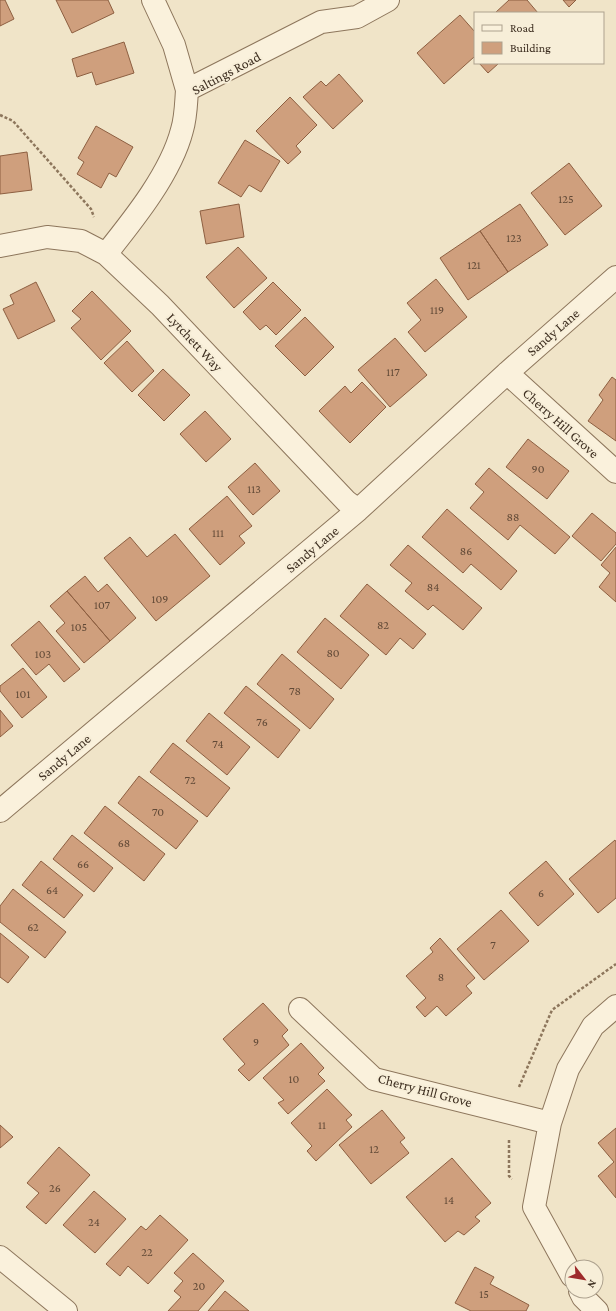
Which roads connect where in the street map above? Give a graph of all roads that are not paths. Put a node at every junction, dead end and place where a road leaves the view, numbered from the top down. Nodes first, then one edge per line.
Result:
1 (153, 0) edge
2 (388, 0) edge
3 (187, 90) junction
4 (0, 246) edge
5 (106, 254) junction
6 (616, 277) edge
7 (506, 373) junction
8 (616, 472) edge
9 (358, 510) junction
10 (0, 811) edge
11 (616, 1006) edge
12 (300, 1009) dead end
13 (550, 1122) junction
14 (0, 1257) edge
15 (564, 1261) edge
16 (585, 1299) edge
17 (66, 1311) edge
18 (597, 1311) edge

1 - 3 street
2 - 3 street, Saltings Road
3 - 5 street, Saltings Road
4 - 5 street, Lytchett Way
5 - 9 street, Lytchett Way
6 - 7 street, Sandy Lane
7 - 8 street, Cherry Hill Grove
7 - 9 street, Sandy Lane
9 - 10 street, Sandy Lane
11 - 13 street
12 - 13 street, Cherry Hill Grove
13 - 15 street
14 - 17 street
16 - 18 street

